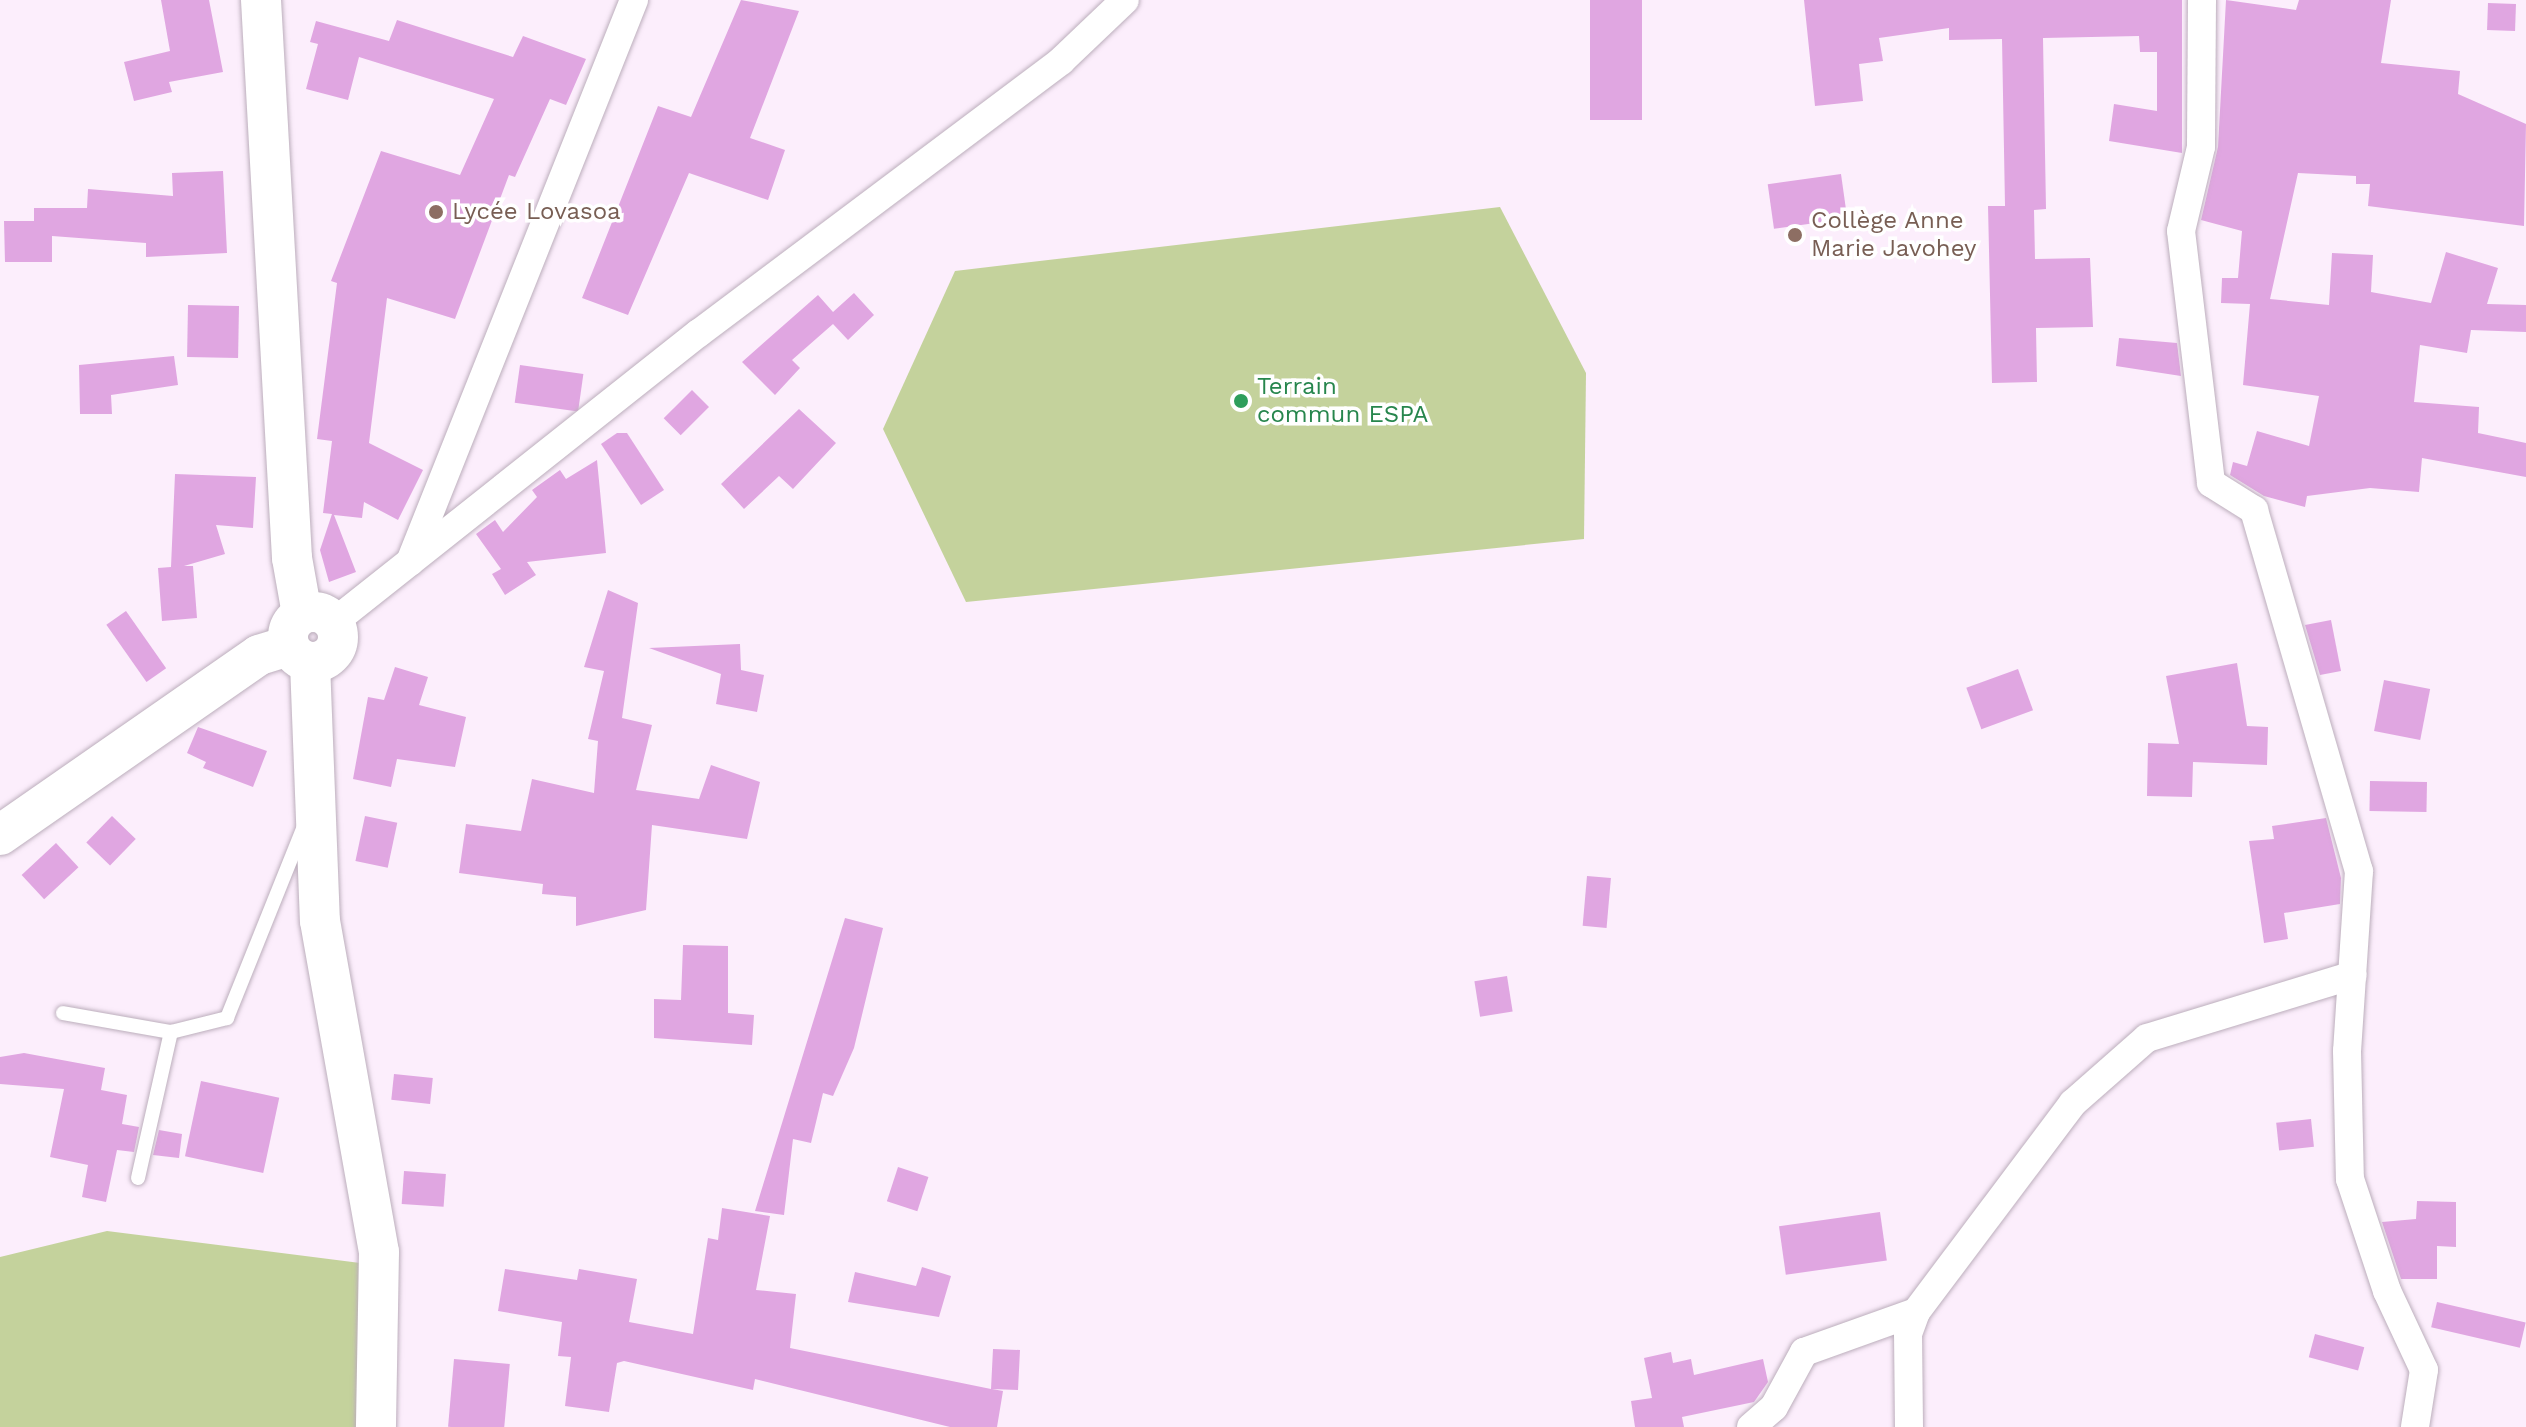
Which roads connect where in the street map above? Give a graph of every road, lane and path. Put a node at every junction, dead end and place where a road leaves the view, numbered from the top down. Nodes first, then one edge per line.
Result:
1 (261, 0) edge
2 (634, 0) edge
3 (1125, 0) edge
4 (2202, 0) edge
5 (409, 563) junction
6 (309, 636) junction
7 (314, 803) junction
8 (0, 835) edge
9 (2353, 975) junction
10 (63, 1013) dead end
11 (171, 1032) junction
12 (138, 1178) dead end
13 (1916, 1312) junction
14 (376, 1427) edge
15 (1751, 1427) edge
16 (1909, 1427) edge
17 (2415, 1427) edge

1 - 6 street
2 - 5 street
3 - 5 street
4 - 9 street
5 - 6 street
6 - 7 street
6 - 8 street
7 - 11 lane
7 - 14 street
9 - 13 street
9 - 17 street
10 - 11 lane
11 - 12 lane
13 - 15 street
13 - 16 street

